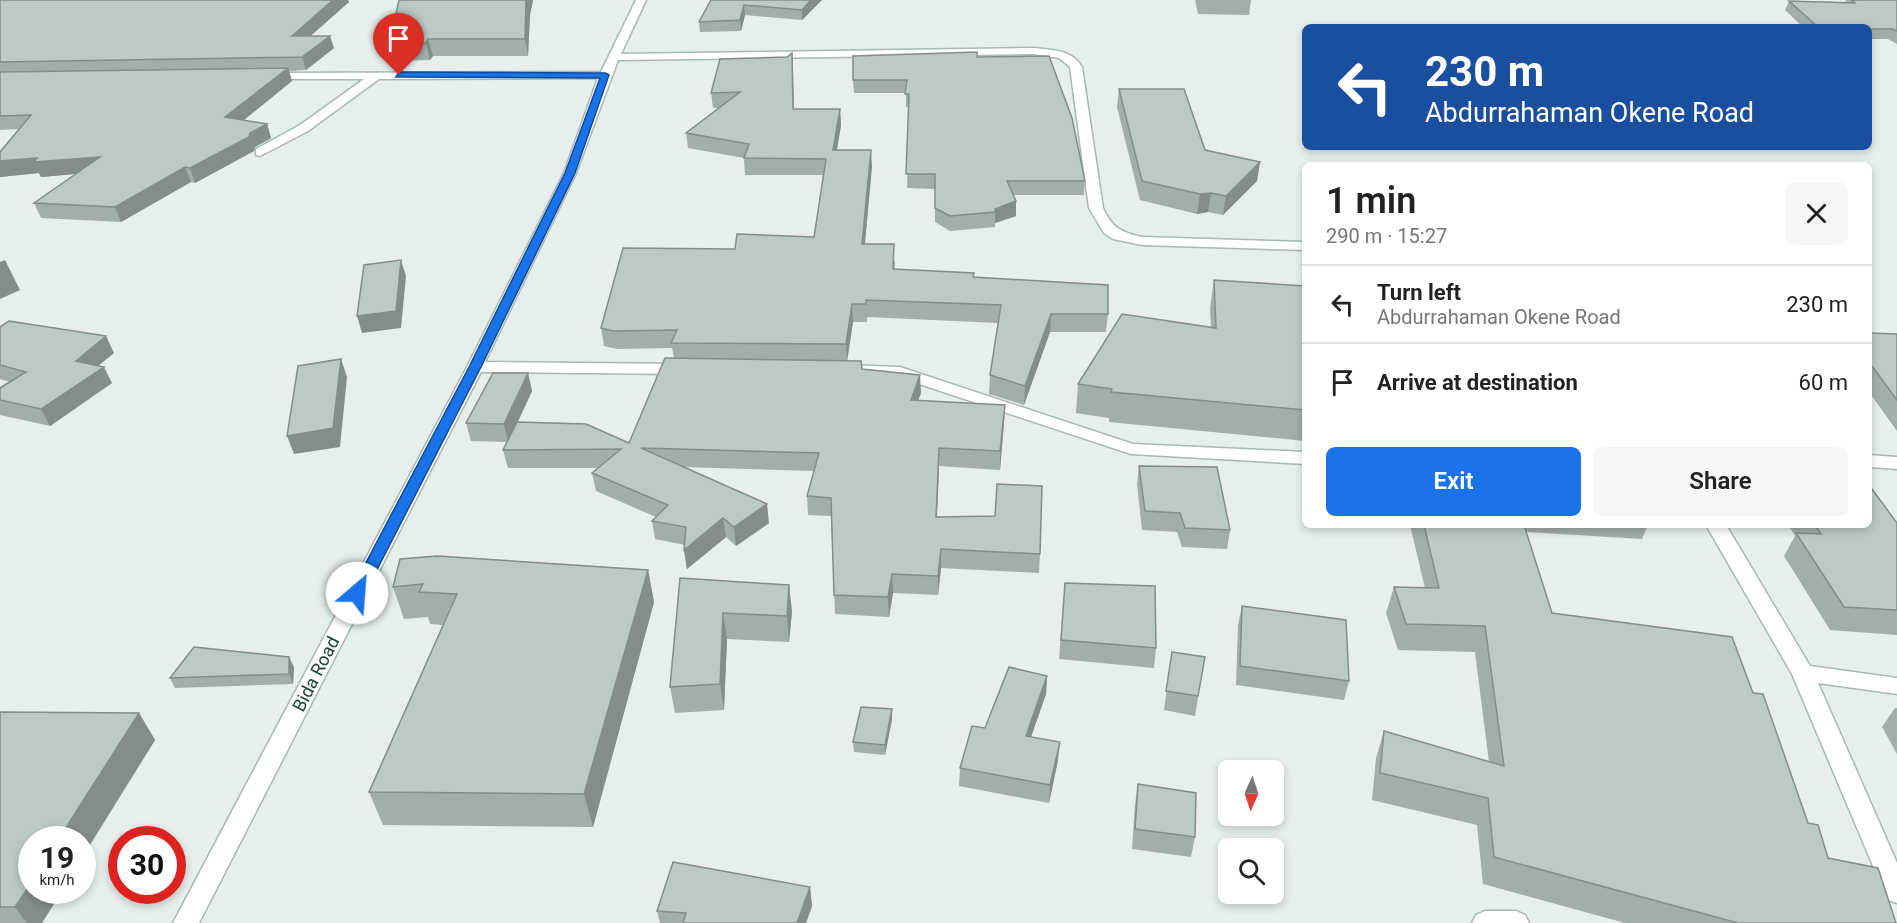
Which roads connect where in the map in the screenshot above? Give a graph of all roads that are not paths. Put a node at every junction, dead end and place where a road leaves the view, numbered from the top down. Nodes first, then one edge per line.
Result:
1 (641, 0) edge
2 (613, 57) junction
3 (376, 75) junction
4 (605, 75) junction
5 (260, 76) edge
6 (260, 152) dead end
7 (1302, 246) edge
8 (475, 367) junction
9 (702, 369) edge
10 (834, 370) edge
11 (1302, 458) edge
12 (1872, 462) edge
13 (1897, 464) edge
14 (1718, 528) edge
15 (1803, 673) junction
16 (1897, 686) edge
17 (1897, 892) edge
18 (186, 923) edge
19 (1485, 923) edge
20 (1516, 923) edge

1 - 2 street, Bida Road
2 - 4 street, Bida Road
2 - 7 street
3 - 4 street
3 - 5 street
3 - 6 street
4 - 8 street, Bida Road
8 - 9 street
8 - 18 street, Bida Road
10 - 11 street
12 - 13 street
14 - 15 street
15 - 16 street
15 - 17 street
19 - 20 street

